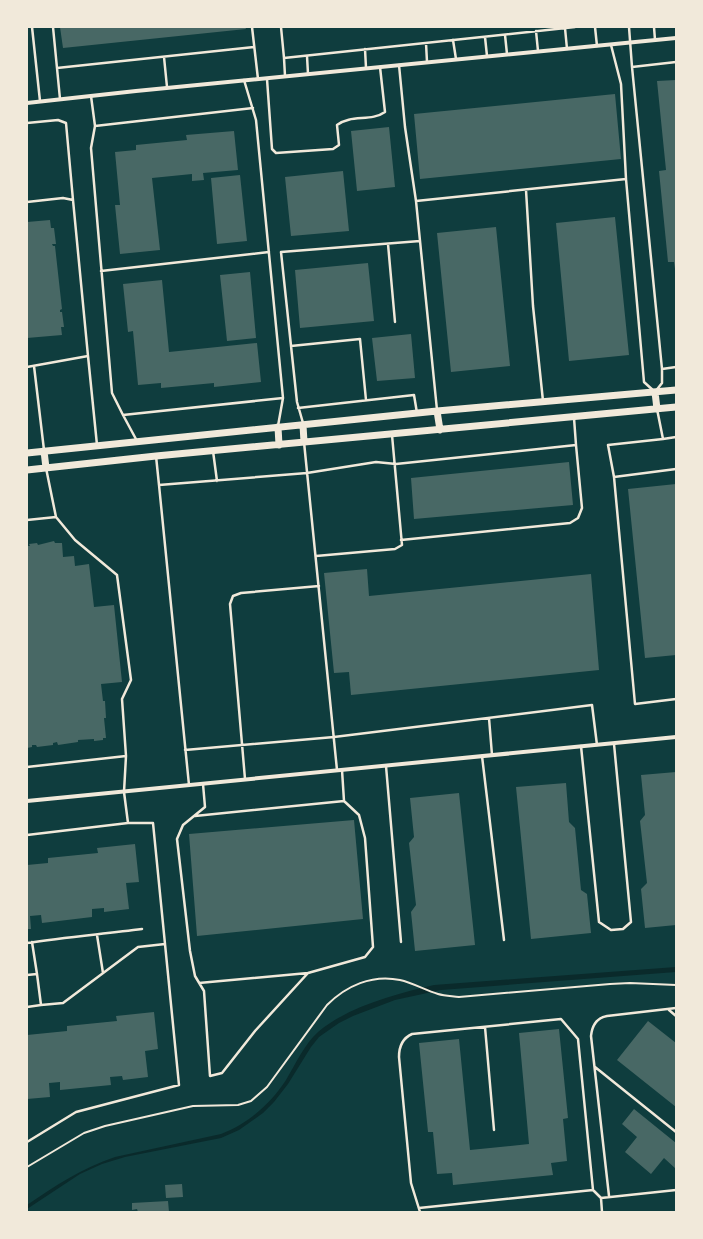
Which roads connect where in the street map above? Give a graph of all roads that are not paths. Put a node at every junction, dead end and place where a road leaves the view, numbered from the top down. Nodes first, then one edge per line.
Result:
1 (32, 27) edge
2 (53, 27) edge
3 (252, 27) edge
4 (281, 27) edge
5 (575, 27) edge
6 (595, 27) edge
7 (629, 27) edge
8 (654, 27) edge
9 (565, 28) junction
10 (536, 31) junction
11 (505, 34) junction
12 (485, 37) junction
13 (676, 38) edge
14 (453, 40) junction
15 (655, 40) junction
16 (630, 42) junction
17 (426, 43) junction
18 (611, 44) junction
19 (597, 46) junction
20 (254, 47) junction
21 (567, 48) junction
22 (365, 49) junction
23 (538, 52) junction
24 (507, 54) junction
25 (306, 56) junction
26 (487, 56) junction
27 (164, 57) junction
28 (284, 58) junction
29 (456, 60) junction
30 (427, 62) junction
31 (676, 62) edge
32 (399, 65) junction
33 (380, 67) junction
34 (632, 67) junction
35 (57, 68) junction
36 (366, 69) junction
37 (308, 74) junction
38 (286, 76) junction
39 (267, 78) junction
40 (258, 79) junction
41 (244, 80) junction
42 (167, 88) junction
43 (91, 96) junction
44 (60, 99) junction
45 (40, 102) junction
46 (27, 103) edge
47 (253, 108) junction
48 (27, 123) edge
49 (95, 126) junction
50 (626, 179) junction
51 (526, 190) junction
52 (73, 200) junction
53 (416, 201) junction
54 (27, 202) edge
55 (420, 241) junction
56 (388, 244) junction
57 (269, 252) junction
58 (102, 271) junction
59 (395, 322) dead end
60 (291, 346) junction
61 (88, 356) junction
62 (34, 366) junction
63 (27, 367) edge
64 (676, 367) edge
65 (662, 369) junction
66 (676, 390) edge
67 (655, 392) junction
68 (284, 398) junction
69 (366, 400) junction
70 (543, 401) junction
71 (676, 407) edge
72 (298, 408) junction
73 (657, 409) junction
74 (437, 411) junction
75 (417, 413) junction
76 (123, 415) junction
77 (574, 417) junction
78 (303, 425) junction
79 (278, 427) junction
80 (440, 430) junction
81 (392, 434) junction
82 (676, 437) edge
83 (663, 439) junction
84 (138, 442) junction
85 (304, 442) junction
86 (279, 445) junction
87 (576, 445) junction
88 (97, 446) junction
89 (44, 451) junction
90 (213, 451) junction
91 (27, 453) edge
92 (156, 456) junction
93 (396, 464) junction
94 (46, 468) junction
95 (27, 470) edge
96 (676, 470) edge
97 (307, 473) junction
98 (614, 477) junction
99 (217, 480) junction
100 (159, 485) junction
101 (56, 517) junction
102 (27, 520) edge
103 (401, 540) junction
104 (316, 556) junction
105 (319, 586) junction
106 (676, 699) edge
107 (489, 718) junction
108 (334, 737) junction
109 (676, 737) edge
110 (614, 743) junction
111 (241, 745) junction
112 (597, 745) junction
113 (581, 746) junction
114 (185, 750) junction
115 (492, 755) junction
116 (126, 756) junction
117 (482, 756) junction
118 (386, 766) junction
119 (27, 767) edge
120 (340, 770) junction
121 (245, 780) junction
122 (203, 784) junction
123 (189, 785) junction
124 (124, 792) junction
125 (27, 801) edge
126 (344, 802) junction
127 (195, 816) junction
128 (128, 823) junction
129 (27, 835) edge
130 (142, 929) dead end
131 (97, 935) junction
132 (504, 940) dead end
133 (32, 942) junction
134 (401, 942) dead end
135 (27, 943) edge
136 (165, 944) junction
137 (103, 973) junction
138 (308, 973) junction
139 (37, 974) junction
140 (27, 975) edge
141 (199, 983) junction
142 (41, 1005) junction
143 (27, 1007) edge
144 (676, 1008) edge
145 (668, 1009) junction
146 (676, 1016) edge
147 (485, 1027) junction
148 (595, 1067) junction
149 (494, 1130) dead end
150 (676, 1132) edge
151 (27, 1142) edge
152 (592, 1190) junction
153 (676, 1190) edge
154 (609, 1196) junction
155 (601, 1198) junction
156 (419, 1208) junction
157 (420, 1212) edge
158 (602, 1212) edge

1 - 45 lane
2 - 35 lane
3 - 20 lane
4 - 28 lane
5 - 9 lane
6 - 19 lane
7 - 16 lane
8 - 15 lane
9 - 10 lane
9 - 21 lane
10 - 11 lane
10 - 23 lane
11 - 12 lane
11 - 24 lane
12 - 14 lane
12 - 26 lane
13 - 15 street
14 - 17 lane
14 - 29 lane
15 - 16 street
16 - 18 street
16 - 34 lane
17 - 22 lane
17 - 30 lane
18 - 19 street
18 - 50 lane
19 - 21 street
20 - 27 lane
20 - 40 lane
21 - 23 street
22 - 25 lane
22 - 36 lane
23 - 24 street
24 - 26 street
25 - 28 lane
25 - 37 lane
26 - 29 street
27 - 35 lane
27 - 42 lane
28 - 38 lane
29 - 30 street
30 - 32 street
31 - 34 lane
32 - 33 street
32 - 53 lane
33 - 36 street
33 - 39 lane
34 - 65 lane
35 - 44 lane
36 - 37 street
37 - 38 street
38 - 39 street
39 - 40 street
40 - 41 street
41 - 42 street
41 - 47 lane
42 - 43 street
43 - 44 street
43 - 49 lane
44 - 45 street
45 - 46 street
47 - 49 lane
47 - 57 lane
48 - 52 lane
49 - 58 lane
50 - 51 lane
50 - 67 lane
51 - 53 lane
51 - 70 lane
52 - 54 lane
52 - 61 lane
53 - 55 lane
55 - 56 lane
55 - 74 lane
56 - 59 lane
56 - 60 lane
57 - 58 lane
57 - 68 lane
58 - 76 lane
60 - 69 lane
60 - 72 lane
61 - 62 lane
61 - 88 lane
62 - 63 lane
62 - 89 lane
64 - 65 lane
65 - 67 lane
66 - 67 street
67 - 70 street
67 - 73 street
68 - 76 lane
68 - 79 lane
69 - 72 lane
69 - 75 lane
70 - 74 street
71 - 73 street
72 - 78 lane
73 - 77 street
73 - 83 lane
74 - 75 street
74 - 80 street
75 - 78 street
76 - 84 lane
77 - 80 street
77 - 87 lane
78 - 79 street
78 - 85 street
79 - 84 street
79 - 86 street
80 - 81 street
81 - 85 street
81 - 93 lane
82 - 83 lane
83 - 98 lane
84 - 88 street
85 - 86 street
85 - 97 lane
86 - 90 street
87 - 93 lane
87 - 103 lane
88 - 89 street
89 - 91 street
89 - 94 street
90 - 92 street
90 - 99 lane
92 - 94 street
92 - 100 lane
93 - 97 lane
93 - 103 lane
94 - 95 street
94 - 101 lane
96 - 98 lane
97 - 99 lane
97 - 104 lane
98 - 106 lane
99 - 100 lane
100 - 114 lane
101 - 102 lane
101 - 116 lane
103 - 104 lane
104 - 105 lane
105 - 108 lane
105 - 111 lane
107 - 108 lane
107 - 112 lane
107 - 115 lane
108 - 111 lane
108 - 120 lane
109 - 110 street
110 - 112 street
110 - 113 lane
111 - 114 lane
111 - 121 lane
112 - 113 street
113 - 115 street
114 - 123 lane
115 - 117 street
116 - 119 lane
116 - 124 lane
117 - 118 street
117 - 132 lane
118 - 120 street
118 - 134 lane
120 - 121 street
120 - 126 lane
121 - 122 street
122 - 123 street
122 - 127 lane
123 - 124 street
124 - 125 street
124 - 128 lane
126 - 127 lane
126 - 138 lane
127 - 141 lane
128 - 129 lane
128 - 136 lane
130 - 131 lane
131 - 133 lane
131 - 137 lane
133 - 135 lane
133 - 139 lane
136 - 137 lane
136 - 151 lane
137 - 142 lane
138 - 141 lane
138 - 141 lane
139 - 140 lane
139 - 142 lane
142 - 143 lane
144 - 145 lane
145 - 146 lane
145 - 148 lane
147 - 149 lane
147 - 152 lane
147 - 156 lane
148 - 150 lane
148 - 154 lane
152 - 155 lane
152 - 156 lane
153 - 154 lane
154 - 155 lane
155 - 158 lane
156 - 157 lane

